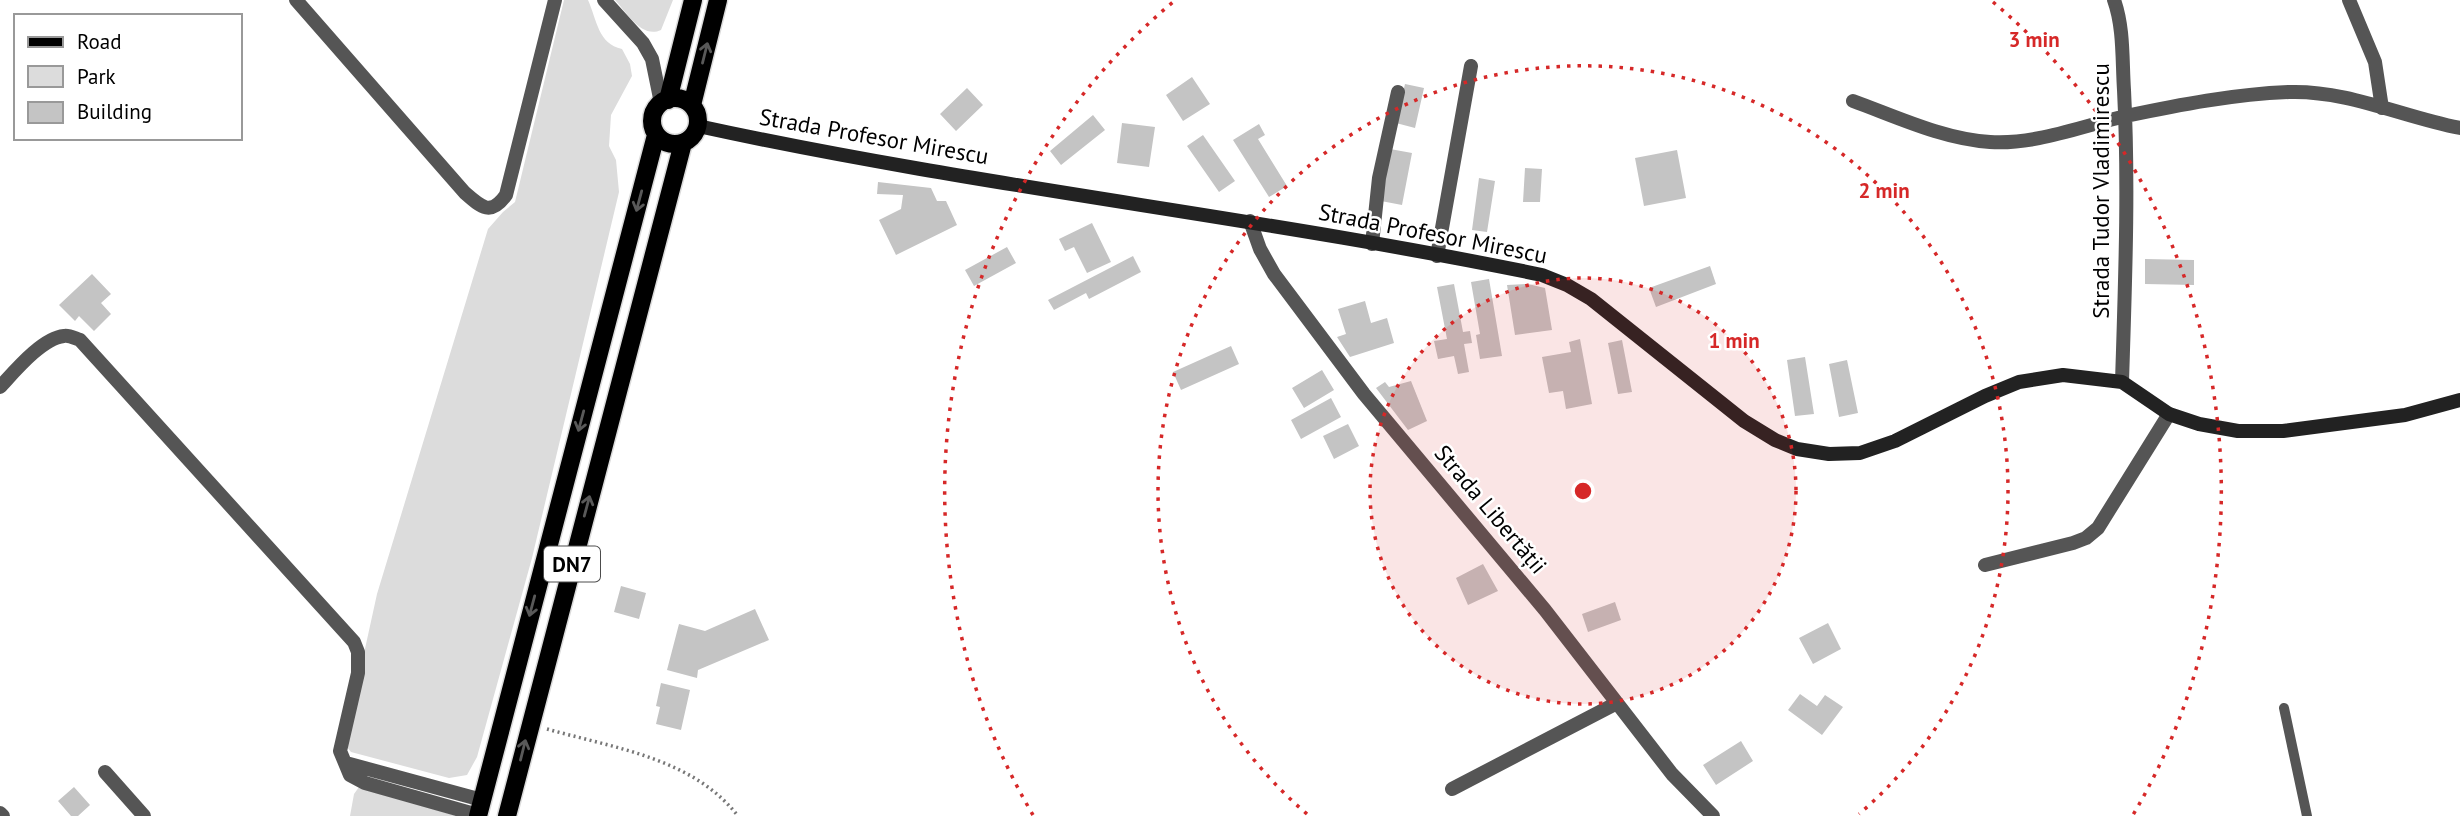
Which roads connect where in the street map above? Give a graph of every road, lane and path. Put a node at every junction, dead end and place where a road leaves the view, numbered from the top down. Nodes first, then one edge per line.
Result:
1 (296, 0) edge
2 (555, 0) edge
3 (604, 0) edge
4 (693, 0) edge
5 (718, 0) edge
6 (2114, 0) edge
7 (2348, 0) edge
8 (1471, 66) dead end
9 (1398, 92) dead end
10 (664, 101) junction
11 (1853, 101) dead end
12 (692, 105) junction
13 (2382, 108) junction
14 (2125, 116) junction
15 (698, 126) junction
16 (2460, 128) edge
17 (656, 135) junction
18 (683, 143) junction
19 (1250, 221) junction
20 (1372, 244) junction
21 (1437, 256) junction
22 (2122, 382) junction
23 (0, 387) edge
24 (2460, 400) edge
25 (2169, 414) junction
26 (1986, 565) dead end
27 (1617, 703) junction
28 (2284, 708) dead end
29 (530, 724) junction
30 (105, 772) dead end
31 (1452, 789) dead end
32 (479, 810) edge
33 (144, 816) edge
34 (507, 816) edge
35 (738, 816) edge
36 (1713, 816) edge
37 (2306, 816) edge

1 - 2 street
3 - 10 street
4 - 10 main road, DN7
12 -> 5 main road
6 - 14 street, Strada Tudor Vladimirescu
7 - 13 street
8 - 21 street
9 - 20 street
10 - 12 main road
10 - 17 main road, DN7
11 - 14 street
12 - 15 main road
13 - 14 street
13 - 16 street
14 - 22 street, Strada Tudor Vladimirescu
15 - 18 main road, DN7
15 - 19 street, Strada Profesor Mirescu
17 - 18 main road
17 -> 32 main road, DN7
29 -> 18 main road, DN7
19 - 20 street, Strada Profesor Mirescu
19 - 27 street, Strada Libertății
20 - 21 street, Strada Profesor Mirescu
21 - 22 street, Strada Profesor Mirescu
22 - 25 street, Strada Profesor Mirescu
23 - 32 street
24 - 25 street, Strada Profesor Mirescu
25 - 26 street
27 - 31 street
27 - 36 street, Strada Libertății
28 - 37 lane
34 -> 29 main road, DN7
29 - 35 path
30 - 33 street

